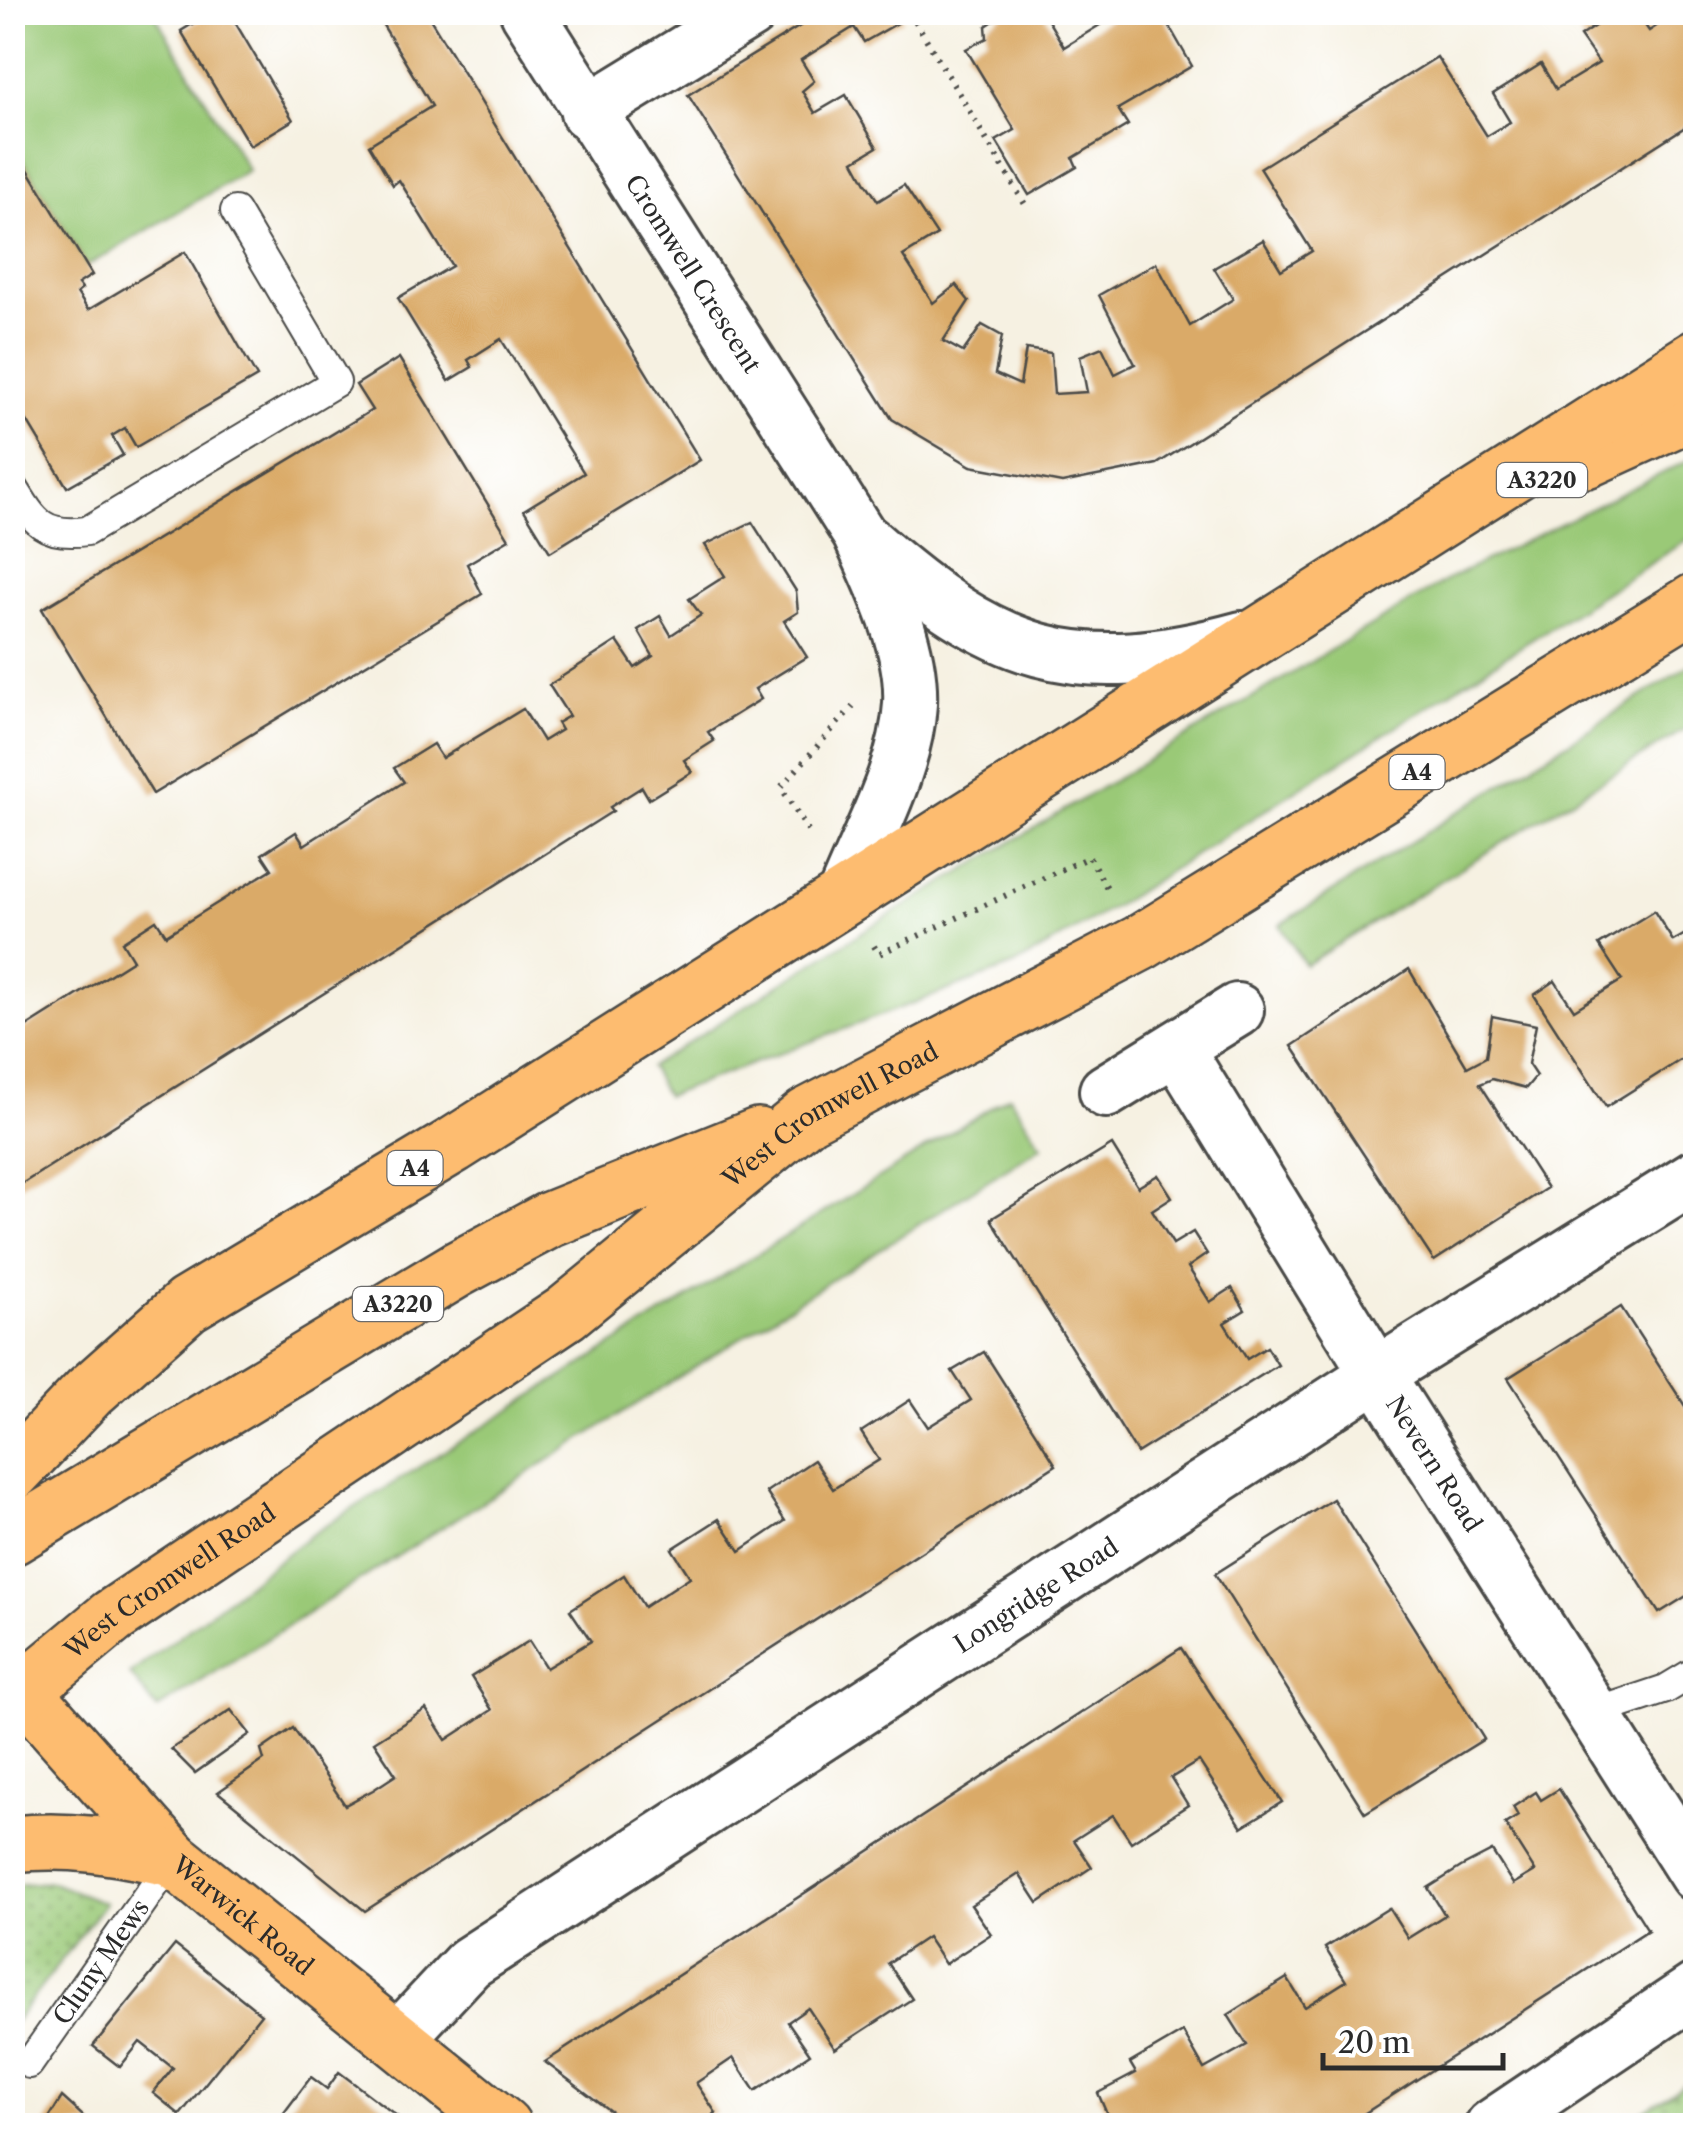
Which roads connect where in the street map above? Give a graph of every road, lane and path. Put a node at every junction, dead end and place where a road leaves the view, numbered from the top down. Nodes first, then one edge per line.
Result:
1 (527, 12) edge
2 (750, 12) edge
3 (910, 12) edge
4 (587, 112) junction
5 (1026, 206) dead end
6 (234, 211) dead end
7 (1696, 358) edge
8 (1696, 410) edge
9 (12, 484) edge
10 (859, 534) junction
11 (1388, 551) junction
12 (1696, 601) edge
13 (1253, 636) junction
14 (867, 701) dead end
15 (814, 842) dead end
16 (844, 895) junction
17 (1118, 905) dead end
18 (872, 942) dead end
19 (1237, 1010) dead end
20 (1177, 1049) junction
21 (1106, 1091) dead end
22 (807, 1116) junction
23 (1696, 1176) edge
24 (1377, 1374) junction
25 (12, 1473) edge
26 (12, 1537) edge
27 (1696, 1671) edge
28 (16, 1689) edge
29 (1594, 1713) junction
30 (12, 1844) edge
31 (173, 1859) junction
32 (1696, 1875) edge
33 (1696, 1989) edge
34 (398, 2039) junction
35 (29, 2064) dead end
36 (1518, 2119) edge
37 (503, 2126) edge

1 - 4 street, Cromwell Crescent
2 - 4 street
3 - 5 path
4 - 10 street, Cromwell Crescent
6 - 9 lane
7 - 11 highway, A4
8 - 11 highway, A3220
10 - 13 street, Cromwell Crescent
10 - 16 street, Cromwell Crescent
11 - 13 highway, A4
12 - 22 highway, West Cromwell Road / A4
13 - 16 highway, A4
14 - 15 path
16 - 25 highway, A4
17 - 18 path
19 - 20 street
20 - 21 street
20 - 24 street, Nevern Road
22 - 26 highway, A3220
22 - 28 highway, West Cromwell Road / A4
23 - 24 street, Longridge Road
24 - 29 street, Nevern Road
24 - 34 street, Longridge Road
27 - 29 lane
28 - 31 highway, Warwick Road
29 - 32 street, Nevern Road
30 - 31 highway
31 - 34 highway, Warwick Road
31 - 35 lane, Cluny Mews
33 - 36 street
34 - 37 highway, Warwick Road

